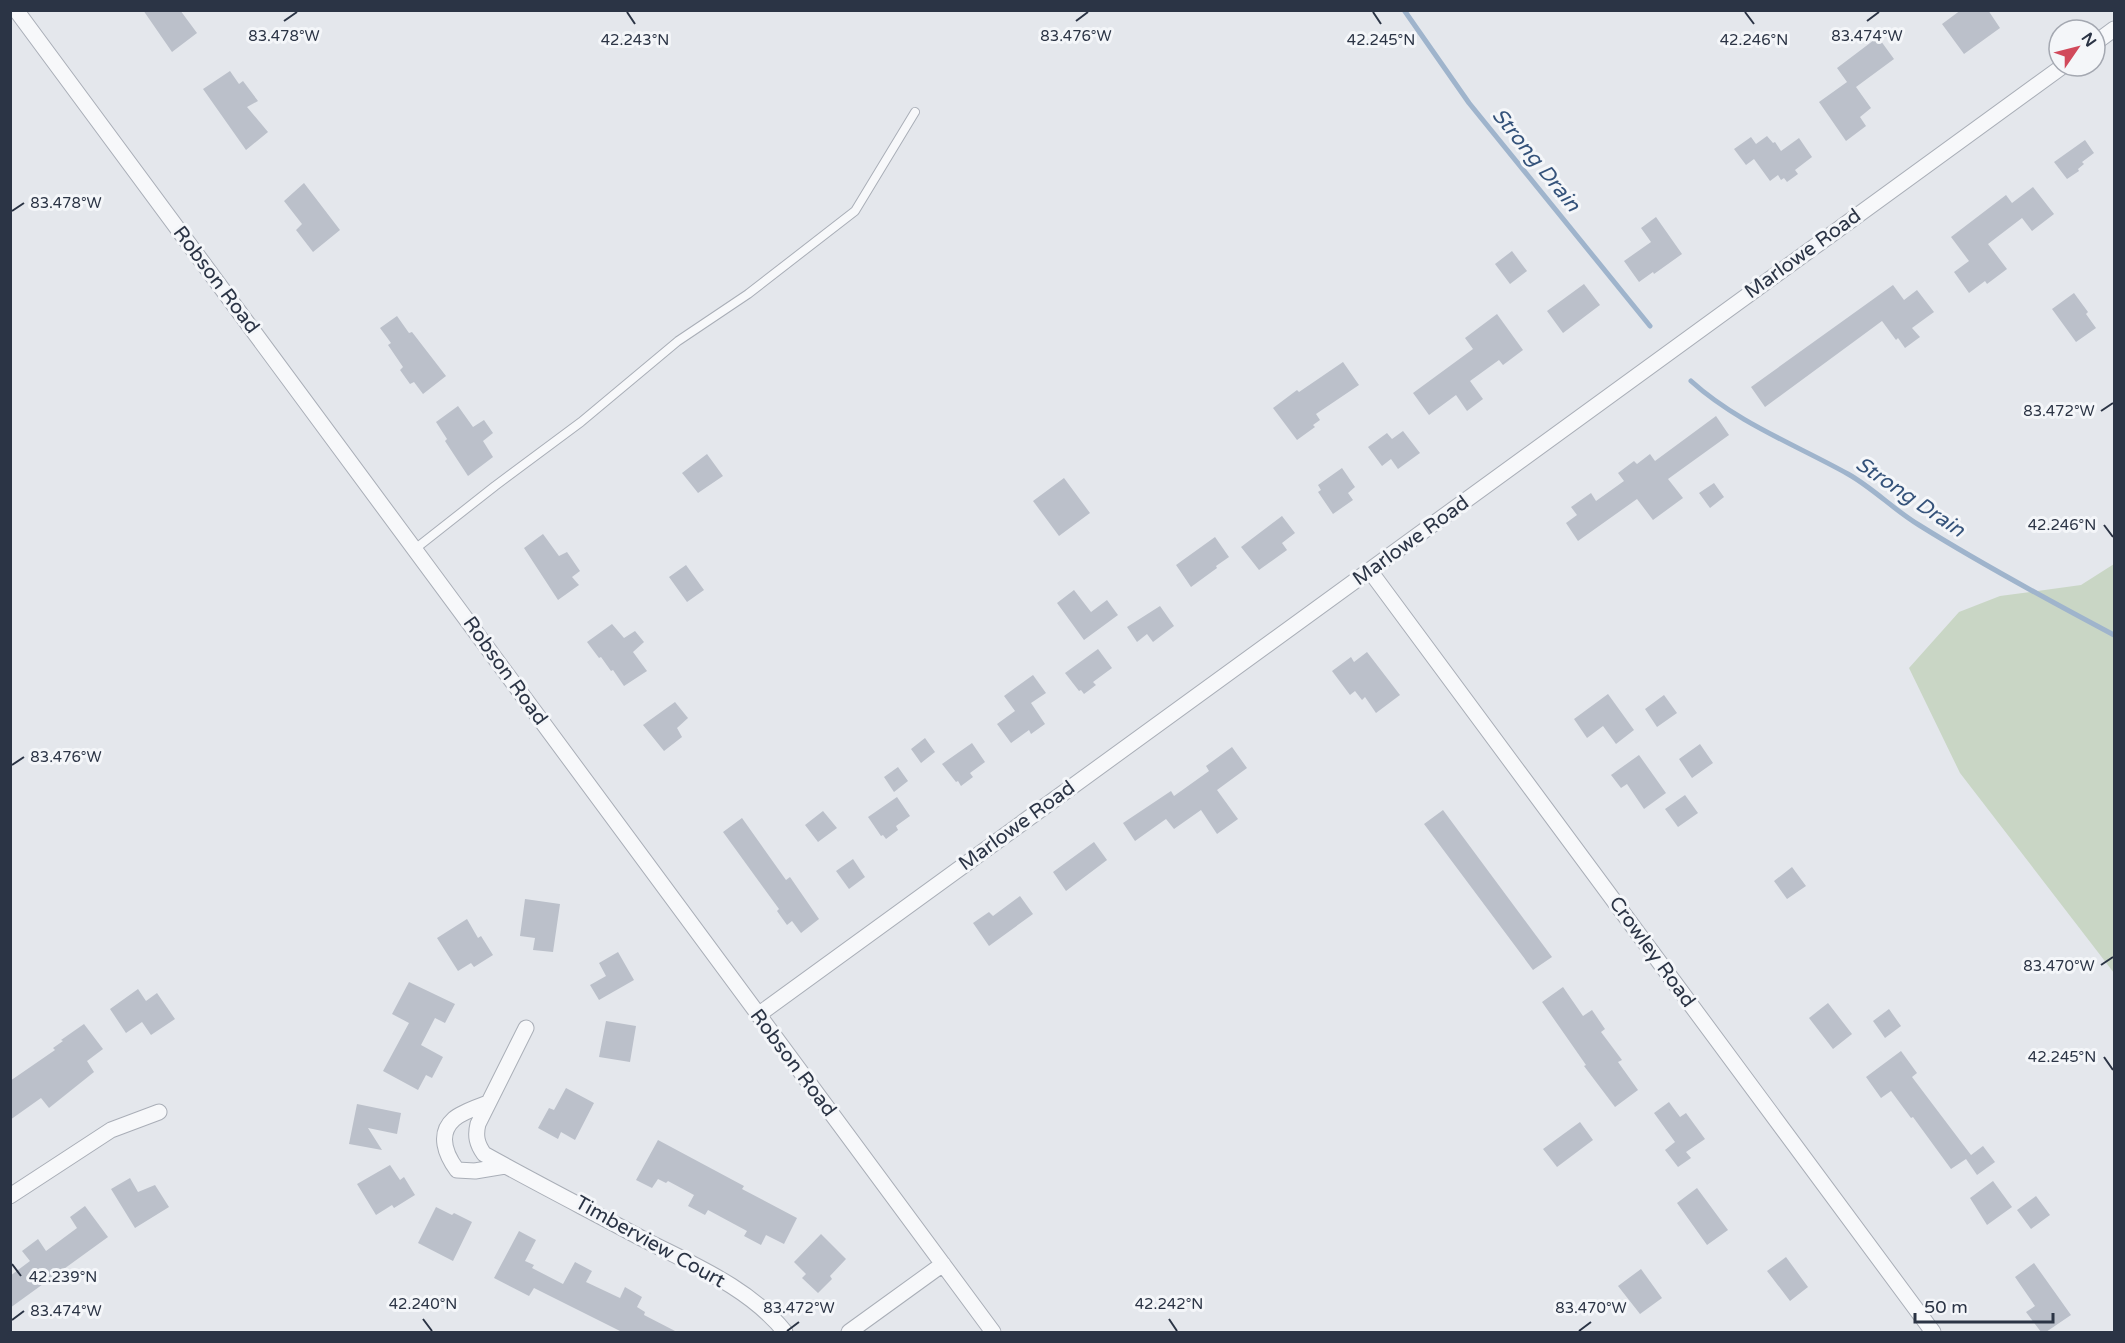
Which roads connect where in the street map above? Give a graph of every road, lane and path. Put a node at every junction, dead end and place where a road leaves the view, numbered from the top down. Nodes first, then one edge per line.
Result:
1 (16, 10) edge
2 (2047, 78) edge
3 (915, 112) dead end
4 (415, 549) junction
5 (1370, 571) junction
6 (758, 1015) junction
7 (526, 1028) dead end
8 (488, 1103) junction
9 (159, 1112) dead end
10 (506, 1166) junction
11 (10, 1196) edge
12 (943, 1264) junction
13 (784, 1332) edge
14 (849, 1332) edge
15 (993, 1332) edge
16 (1933, 1332) edge

1 - 4 street, Robson Road
2 - 5 street, Marlowe Road
3 - 4 lane
4 - 6 street, Robson Road
5 - 6 street, Marlowe Road
5 - 16 street, Crowley Road
6 - 12 street, Robson Road
7 - 8 street, Timberview Court
8 - 10 street, Timberview Court
8 - 10 street
9 - 11 street
10 - 13 street, Timberview Court
12 - 14 street
12 - 15 street, Robson Road

